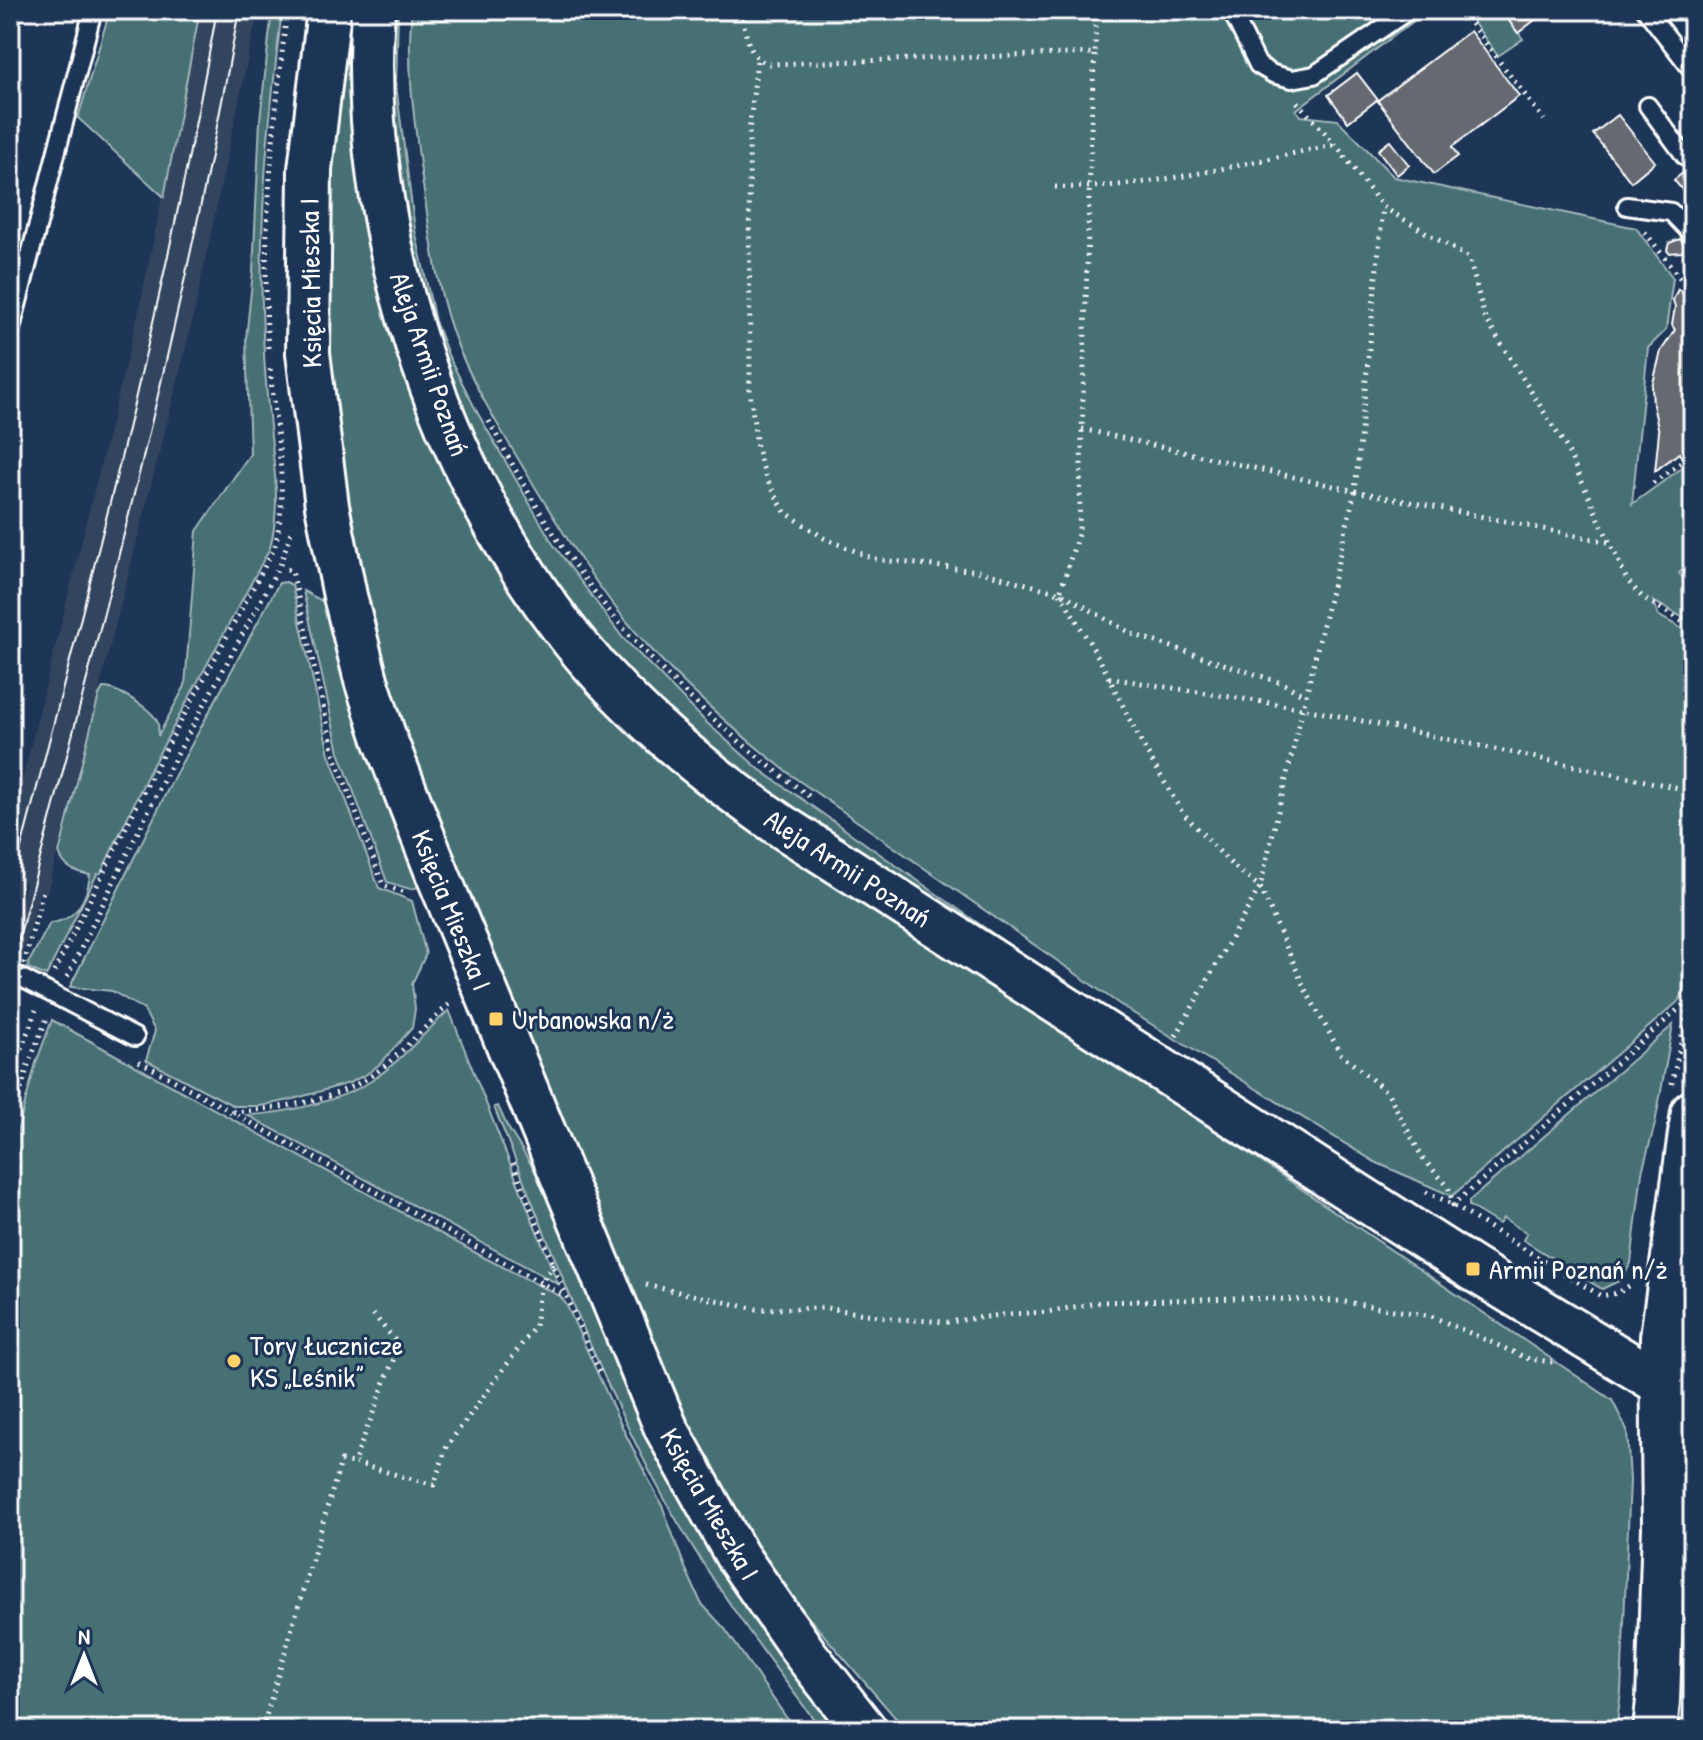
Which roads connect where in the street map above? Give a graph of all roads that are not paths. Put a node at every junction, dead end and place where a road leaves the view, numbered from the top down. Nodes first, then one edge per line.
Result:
1 (93, 10) edge
2 (329, 10) edge
3 (1231, 10) edge
4 (1409, 10) edge
5 (1646, 10) edge
6 (372, 27) edge
7 (1693, 71) edge
8 (1648, 106) dead end
9 (1693, 149) edge
10 (1627, 206) dead end
11 (1693, 235) edge
12 (10, 333) edge
13 (10, 972) edge
14 (135, 1037) dead end
15 (1693, 1112) edge
16 (1679, 1394) edge
17 (865, 1730) edge
18 (1655, 1730) edge

1 - 12 lane
2 - 17 street, Księcia Mieszka I
3 - 4 lane
5 - 7 lane
6 - 16 street, Aleja Armii Poznań
8 - 9 lane
10 - 11 lane
13 - 14 lane
15 - 16 street
16 - 18 street

